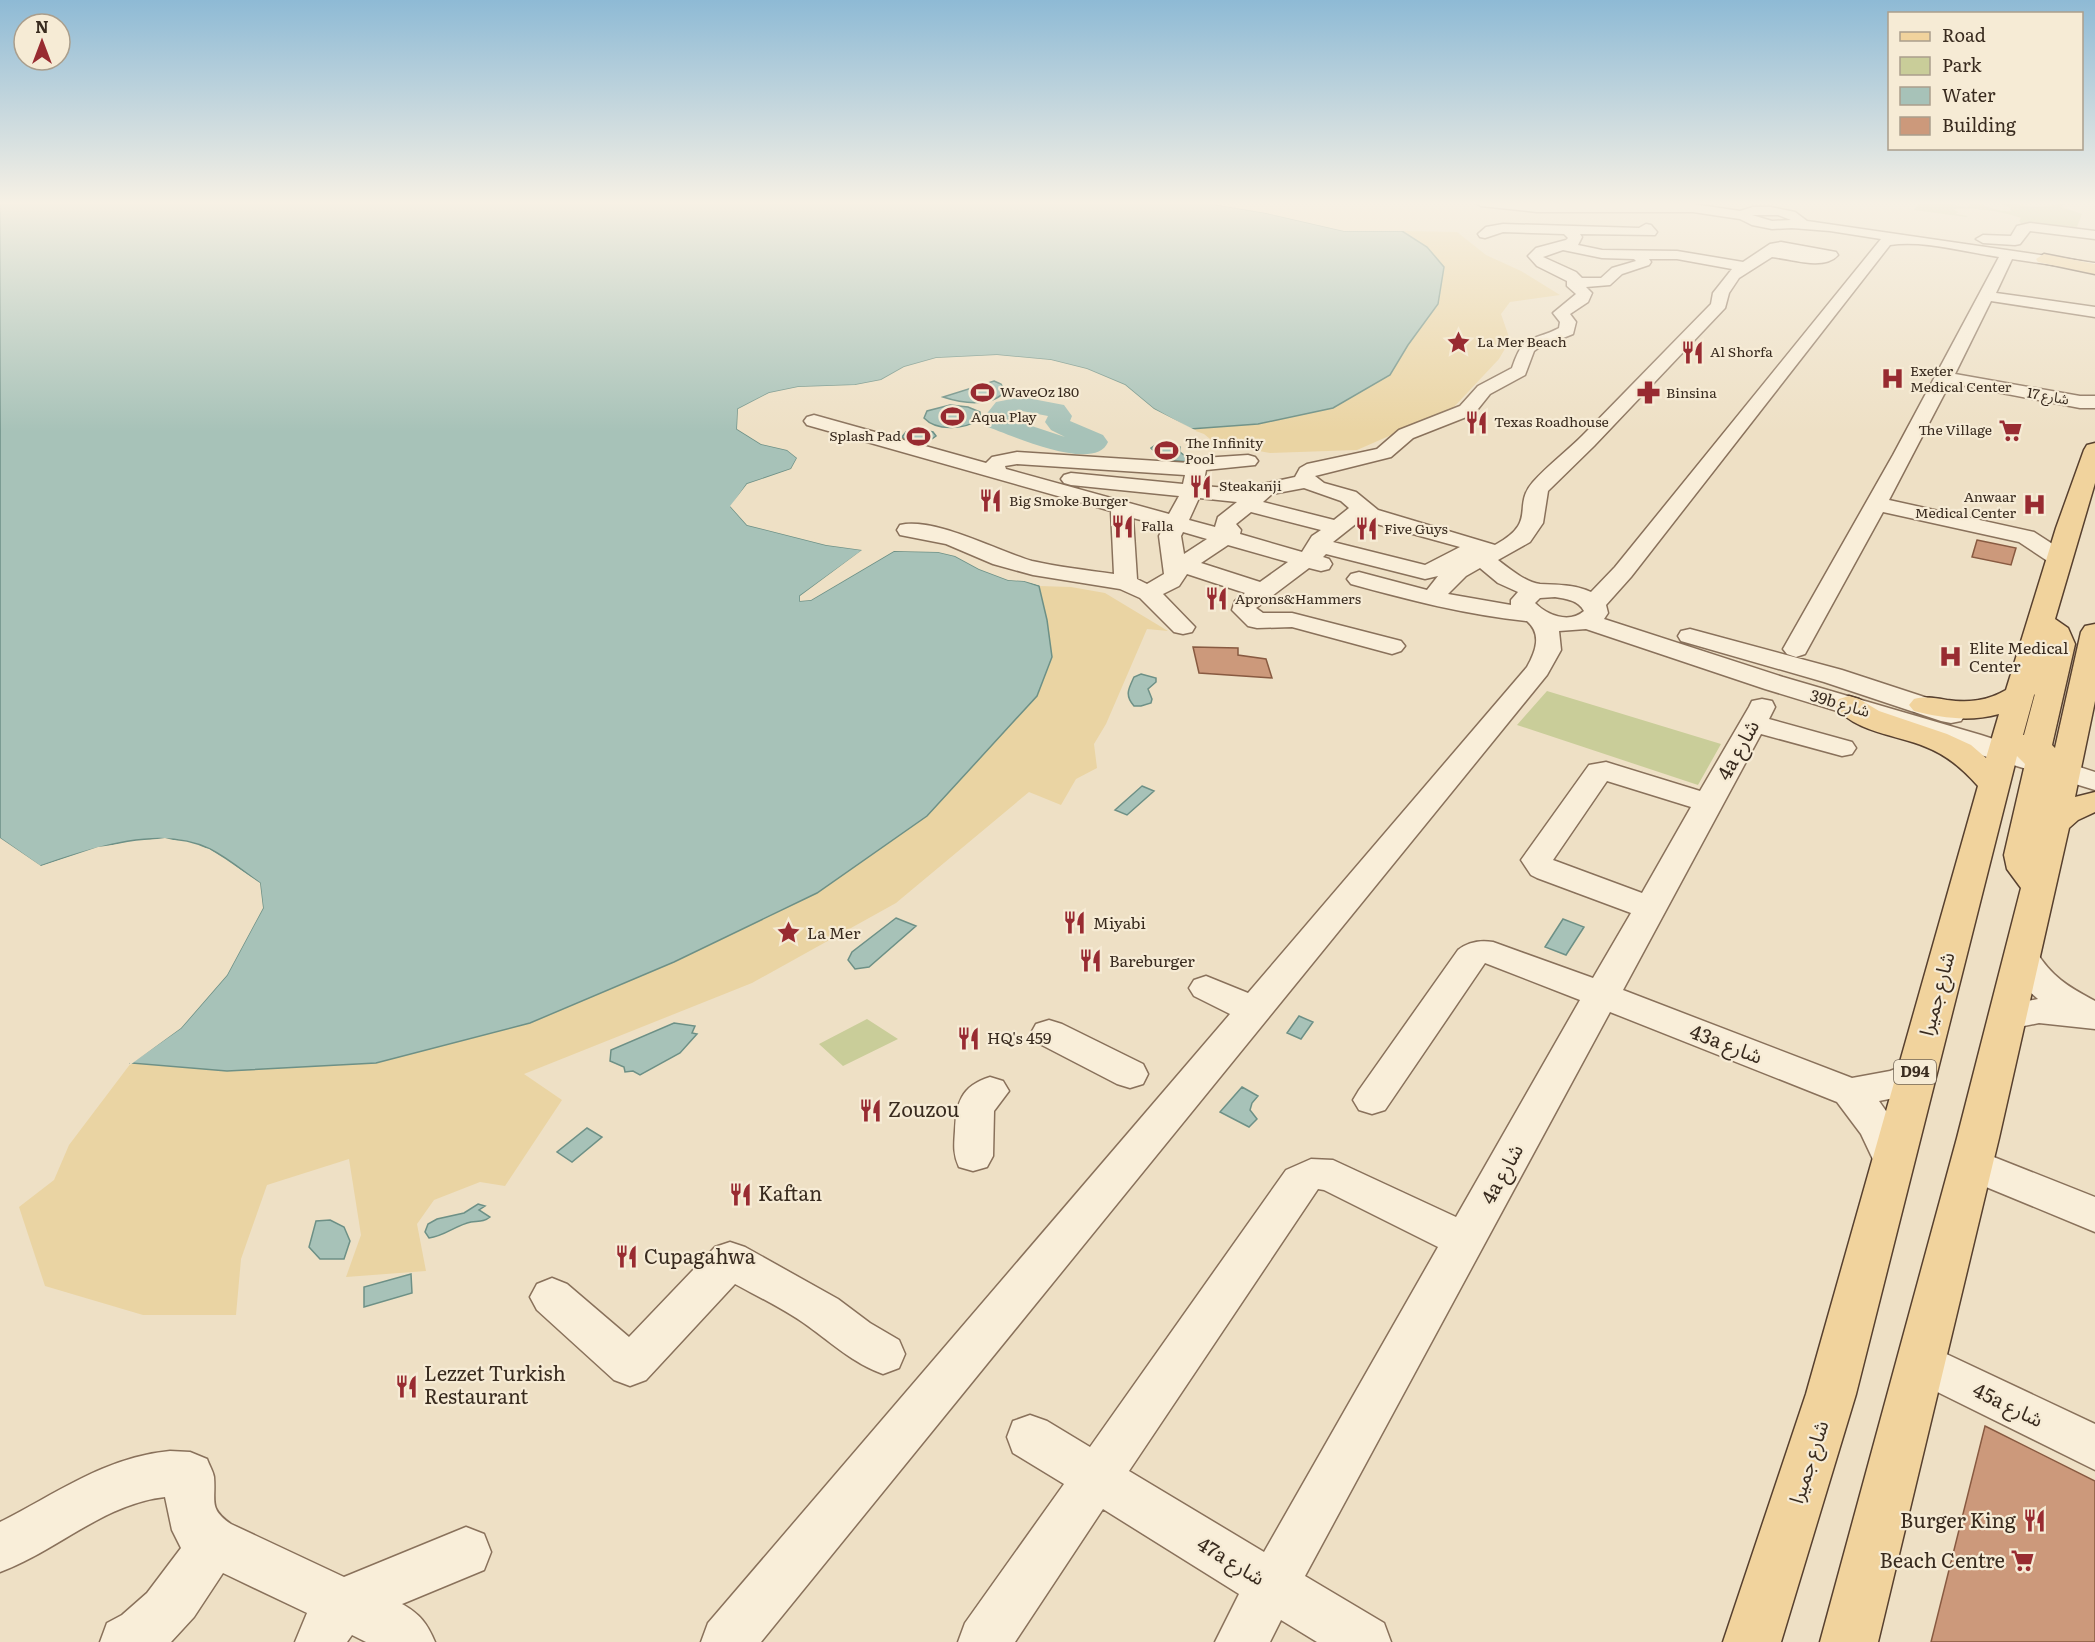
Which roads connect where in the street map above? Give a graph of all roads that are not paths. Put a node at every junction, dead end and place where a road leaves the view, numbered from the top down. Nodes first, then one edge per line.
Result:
1 (1575, 279) edge
2 (1609, 279) edge
3 (1733, 279) edge
4 (1831, 279) edge
5 (1996, 279) edge
6 (1574, 283) junction
7 (1987, 296) junction
8 (2095, 312) edge
9 (1945, 378) junction
10 (2090, 404) edge
11 (814, 421) dead end
12 (2095, 450) edge
13 (1248, 461) dead end
14 (998, 473) junction
15 (1193, 480) junction
16 (1308, 481) junction
17 (1250, 500) junction
18 (1878, 504) junction
19 (1121, 507) junction
20 (1361, 509) junction
21 (1176, 523) junction
22 (1337, 527) junction
23 (2068, 528) junction
24 (908, 530) dead end
25 (1224, 537) junction
26 (2026, 537) junction
27 (1315, 556) junction
28 (1487, 557) junction
29 (2060, 559) junction
30 (1179, 568) junction
31 (1362, 577) junction
32 (1126, 583) junction
33 (1442, 586) junction
34 (1263, 591) junction
35 (1148, 593) junction
36 (1558, 614) junction
37 (2042, 622) junction
38 (1183, 627) dead end
39 (2095, 632) edge
40 (1392, 646) dead end
41 (1796, 649) dead end
42 (2020, 694) junction
43 (1849, 705) joint
44 (1923, 705) junction
45 (1842, 748) dead end
46 (2050, 761) edge
47 (2095, 802) edge
48 (1708, 803) junction
49 (2053, 826) junction
50 (2039, 886) junction
51 (1650, 908) junction
52 (2022, 958) junction
53 (1206, 988) dead end
54 (1601, 995) junction
55 (1254, 1010) junction
56 (2010, 1016) junction
57 (2095, 1017) edge
58 (1048, 1033) dead end
59 (1130, 1074) dead end
60 (1914, 1076) junction
61 (990, 1091) dead end
62 (1850, 1092) junction
63 (1372, 1100) dead end
64 (973, 1156) dead end
65 (1892, 1159) junction
66 (1971, 1164) junction
67 (2095, 1215) edge
68 (1465, 1241) junction
69 (552, 1297) dead end
70 (883, 1354) dead end
71 (1921, 1362) junction
72 (1030, 1437) dead end
73 (2095, 1448) edge
74 (1097, 1479) junction
75 (213, 1542) junction
76 (0, 1547) edge
77 (466, 1552) dead end
78 (1273, 1586) junction
79 (332, 1623) edge
80 (126, 1642) edge
81 (409, 1642) edge
82 (727, 1642) edge
83 (984, 1642) edge
84 (1242, 1642) edge
85 (1365, 1642) edge
86 (1752, 1642) edge
87 (1849, 1642) edge

1 - 6 street
2 - 6 street
3 - 28 street
4 - 36 street
5 - 7 street
6 - 16 street
7 - 8 street
7 - 9 street
9 - 10 street, شارع 17
9 - 18 street
11 - 14 street
12 - 23 main road, شارع جميرا / D94
13 - 15 street
14 - 15 street
14 - 19 street
15 - 17 street
15 - 21 street
16 - 17 street
16 - 20 street
17 - 22 street
17 - 25 street
18 - 26 street
18 - 41 street
19 - 21 street
19 - 32 street
20 - 22 street
20 - 28 street
21 - 25 street
21 - 30 street
22 - 27 street
23 - 26 street
23 - 29 main road, شارع جميرا / D94
24 - 32 street
25 - 27 street
25 - 30 street
26 - 29 street
27 - 28 street
27 - 31 street
27 - 34 street
28 - 33 street
28 - 36 street
29 - 37 main road, شارع جميرا / D94
30 - 34 street
30 - 35 street
31 - 33 street
31 - 36 street
32 - 35 street
33 - 36 street
34 - 40 street
35 - 38 street
36 - 43 street, 39b شارع
36 - 44 street, 39b شارع
36 - 55 street
37 - 42 main road, شارع جميرا / D94
37 - 46 main road
39 - 46 main road
42 - 44 main road
42 - 46 main road, شارع جميرا / D94
43 - 46 main road
44 - 46 street, 39b شارع
45 - 48 street, 4a شارع
46 - 49 main road, شارع جميرا / D94
46 - 50 main road
46 - 60 main road, شارع جميرا / D94
47 - 49 main road
48 - 51 street, 4a شارع
48 - 51 street
49 - 50 main road, شارع جميرا / D94
50 - 52 main road, شارع جميرا / D94
51 - 54 street, 4a شارع
52 - 56 main road, شارع جميرا / D94
52 - 57 street
53 - 55 street
54 - 62 street, 43a شارع
54 - 63 street, 43a شارع
54 - 68 street, 4a شارع
55 - 82 street
56 - 57 street
56 - 66 main road, شارع جميرا / D94
58 - 59 street
60 - 62 street
60 - 65 main road, شارع جميرا / D94
61 - 64 street
62 - 65 street, 43a شارع
65 - 86 main road, شارع جميرا / D94
66 - 67 street
66 - 71 main road, شارع جميرا / D94
68 - 74 street
68 - 78 street, 4a شارع
69 - 70 street
71 - 73 street, 45a شارع
71 - 87 main road, شارع جميرا / D94
72 - 74 street, 47a شارع
74 - 78 street, 47a شارع
74 - 83 street
75 - 76 street
75 - 79 street
75 - 80 street
77 - 79 street
78 - 84 street, 4a شارع
78 - 85 street, 47a شارع
79 - 81 street

